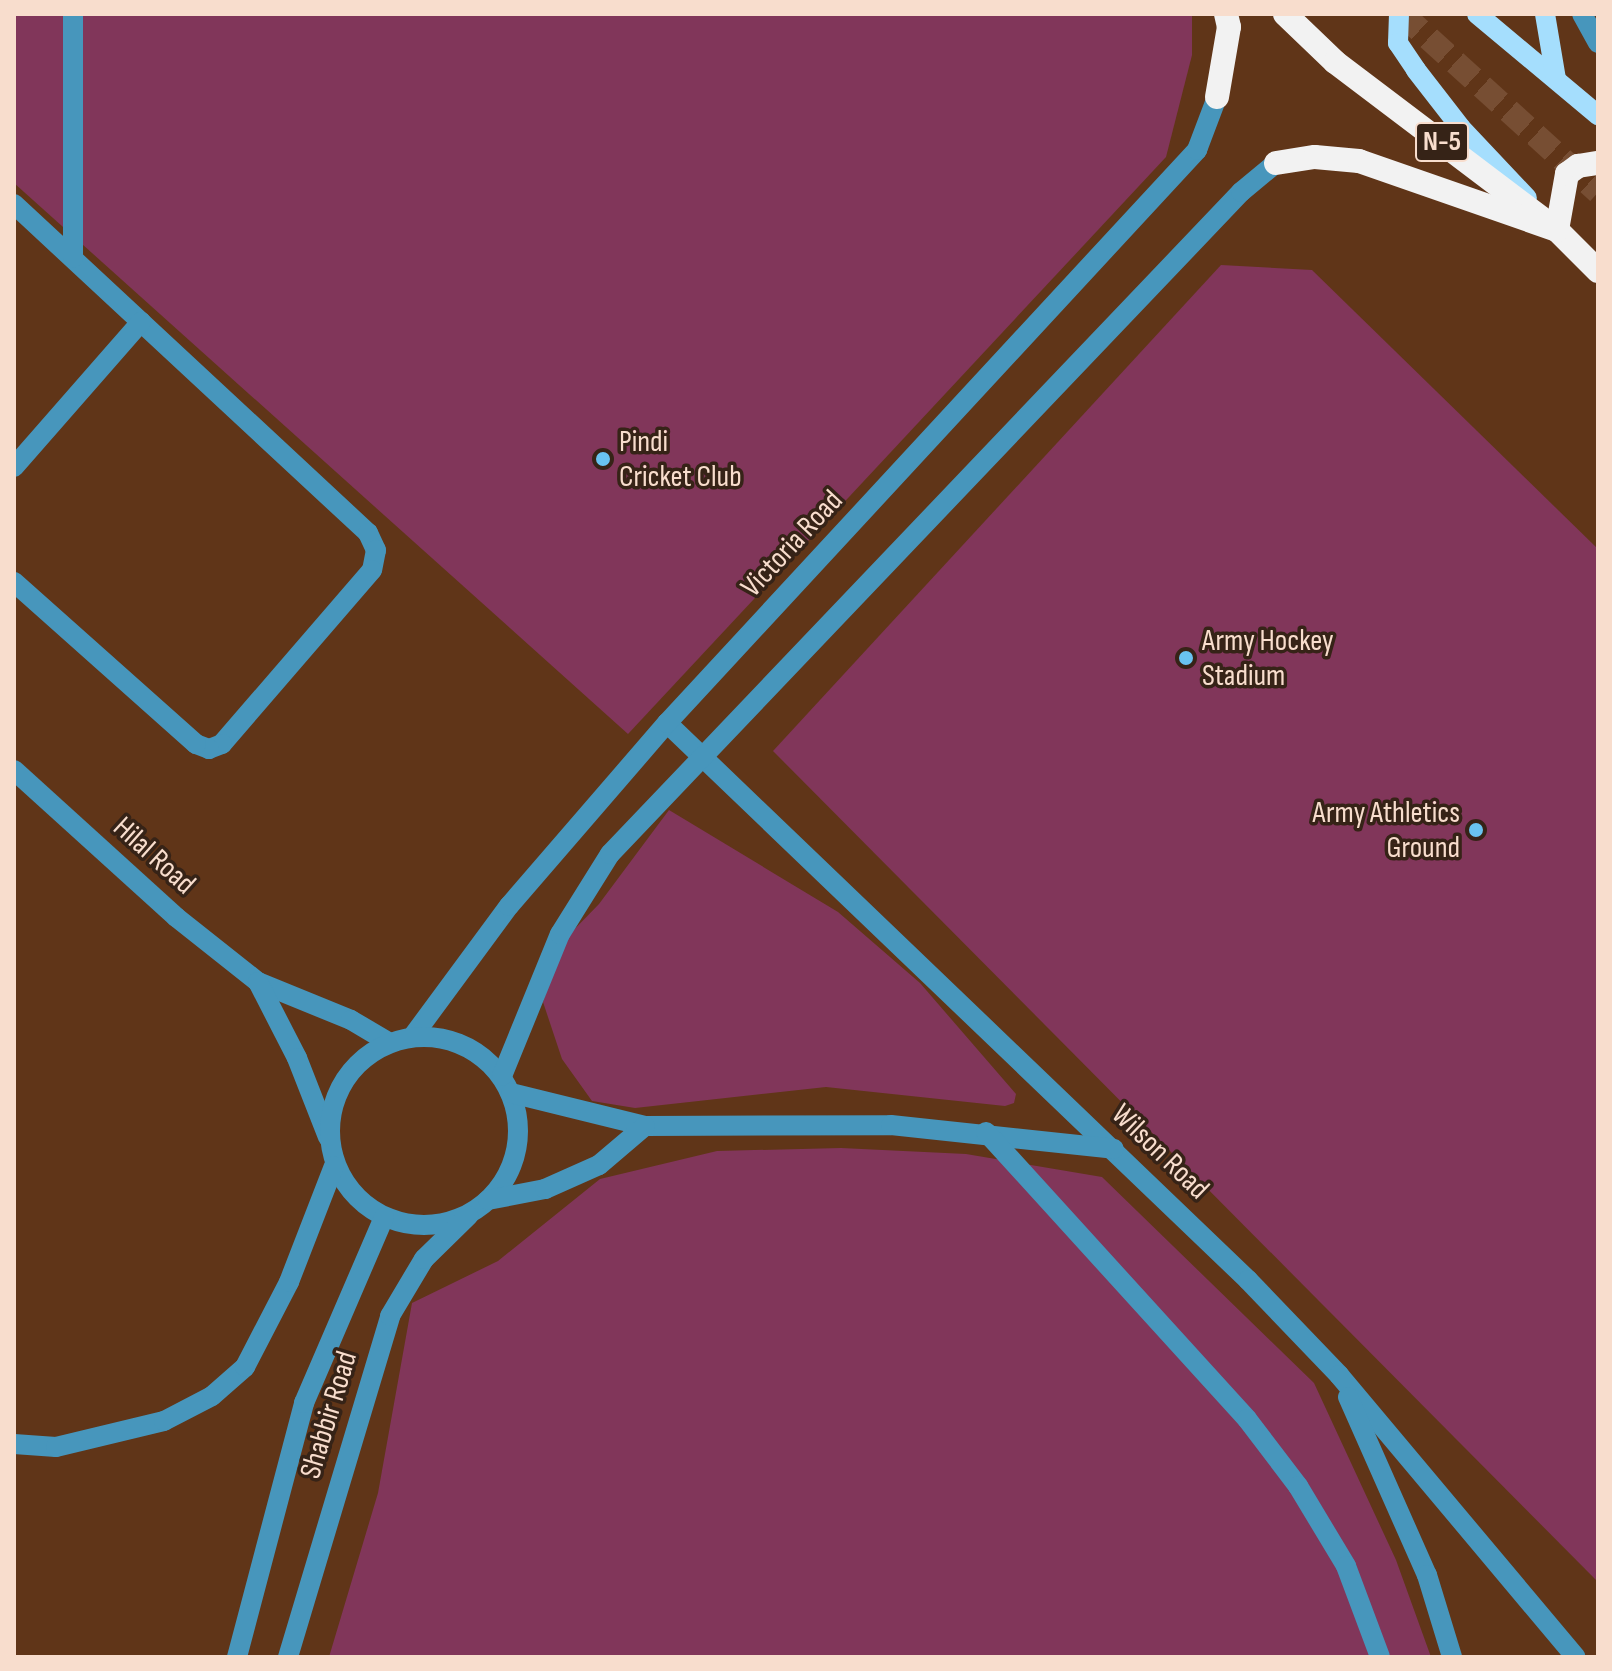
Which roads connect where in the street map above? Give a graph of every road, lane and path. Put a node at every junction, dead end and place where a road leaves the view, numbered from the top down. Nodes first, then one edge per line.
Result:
1 (73, 14) edge
2 (1226, 14) edge
3 (1285, 14) edge
4 (1399, 14) edge
5 (1477, 14) edge
6 (1545, 14) edge
7 (1582, 14) edge
8 (1598, 43) edge
9 (1556, 79) junction
10 (1217, 97) joint
11 (1598, 115) edge
12 (1276, 163) joint
13 (1598, 163) edge
14 (14, 204) edge
15 (1557, 230) junction
16 (73, 258) junction
17 (1598, 271) edge
18 (141, 322) junction
19 (14, 467) edge
20 (14, 582) edge
21 (667, 723) junction
22 (701, 753) junction
23 (14, 770) edge
24 (258, 982) junction
25 (413, 1036) junction
26 (388, 1042) junction
27 (506, 1084) junction
28 (645, 1126) junction
29 (986, 1132) junction
30 (328, 1137) junction
31 (1114, 1149) junction
32 (334, 1166) junction
33 (488, 1200) junction
34 (471, 1213) junction
35 (384, 1217) junction
36 (1339, 1375) junction
37 (14, 1444) edge
38 (237, 1657) edge
39 (288, 1657) edge
40 (1380, 1657) edge
41 (1452, 1657) edge
42 (1576, 1657) edge

1 - 16 street
2 - 10 highway
3 - 15 highway, N-5
4 - 15 main road
5 - 9 main road
6 - 9 main road
7 - 8 street
9 - 11 main road
10 - 21 street, Victoria Road
12 - 15 highway
12 - 22 street
13 - 15 highway
14 - 16 street
15 - 17 highway, N-5
16 - 18 street
18 - 19 street
18 - 20 street
21 - 22 street, Wilson Road
21 - 25 street, Victoria Road
22 - 27 street
22 - 31 street, Wilson Road
23 - 24 street, Hilal Road
24 - 26 street, Hilal Road
24 - 30 street, Hilal Road
25 - 26 street
25 - 27 street
26 - 30 street
27 - 28 street
27 - 33 street
28 - 29 street
28 - 33 street
29 - 31 street
29 - 40 street
30 - 32 street
31 - 36 street, Wilson Road
32 - 35 street
32 - 37 street
33 - 34 street
34 - 35 street
34 - 39 street, Shabbir Road
35 - 38 street, Shabbir Road
36 - 41 street
36 - 42 street, Wilson Road

